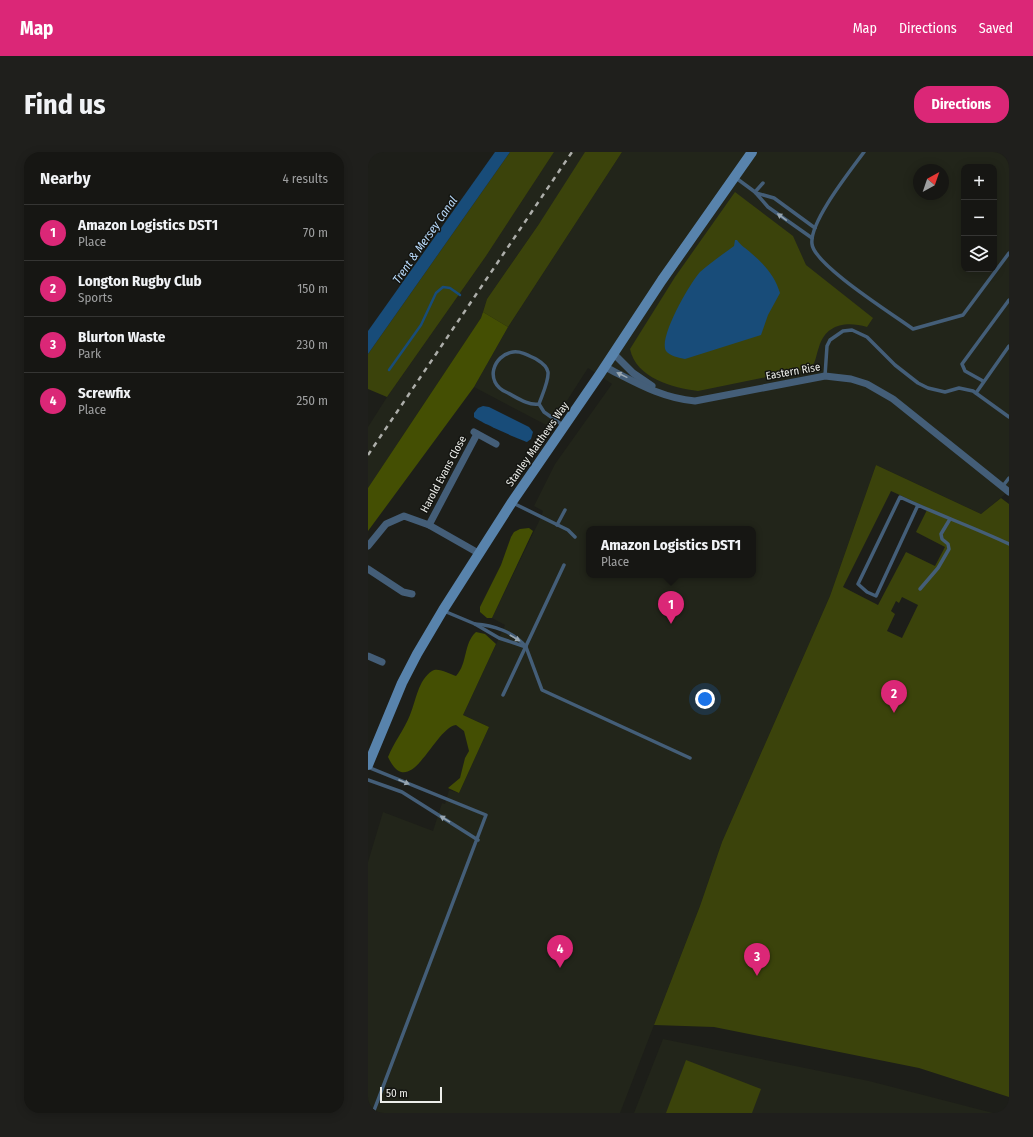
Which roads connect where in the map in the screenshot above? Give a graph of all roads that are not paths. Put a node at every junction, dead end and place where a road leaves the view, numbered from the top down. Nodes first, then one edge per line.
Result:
1 (752, 152) edge
2 (864, 152) edge
3 (735, 177) junction
4 (763, 183) dead end
5 (755, 192) junction
6 (815, 228) junction
7 (812, 238) junction
8 (1009, 253) edge
9 (1009, 300) edge
10 (1009, 346) edge
11 (614, 354) junction
12 (605, 367) junction
13 (826, 376) junction
14 (983, 382) junction
15 (976, 393) junction
16 (665, 396) junction
17 (540, 404) junction
18 (1009, 417) edge
19 (565, 426) junction
20 (496, 444) dead end
21 (1009, 478) edge
22 (1002, 487) junction
23 (1009, 492) edge
24 (512, 502) junction
25 (918, 505) junction
26 (565, 510) dead end
27 (950, 519) junction
28 (429, 525) junction
29 (557, 525) junction
30 (576, 537) dead end
31 (1009, 544) edge
32 (368, 546) edge
33 (480, 554) junction
34 (564, 565) dead end
35 (368, 569) edge
36 (920, 589) dead end
37 (412, 594) dead end
38 (444, 610) junction
39 (474, 624) junction
40 (526, 647) junction
41 (368, 656) edge
42 (382, 662) dead end
43 (503, 695) dead end
44 (690, 758) dead end
45 (368, 766) edge
46 (368, 780) edge
47 (478, 840) junction
48 (373, 1113) edge

1 - 3 main road, Stanley Matthews Way
2 - 6 lane
3 - 5 lane
3 - 11 main road, Stanley Matthews Way
4 - 5 lane
5 - 6 lane
7 -> 5 lane
6 - 7 lane
7 - 8 lane
9 - 14 lane
10 - 14 lane
11 - 12 main road, Stanley Matthews Way
11 - 16 street, Eastern Rise
16 -> 12 street, Eastern Rise
12 - 19 main road, Stanley Matthews Way
13 - 15 lane
13 - 16 street, Eastern Rise
13 - 22 street, Eastern Rise
14 - 15 lane
15 - 18 lane
17 - 17 lane
17 - 19 lane
19 - 24 main road, Stanley Matthews Way
20 - 28 street, Harold Evans Close
21 - 22 lane
22 - 23 street, Eastern Rise
24 - 29 lane
24 - 33 main road, Stanley Matthews Way
25 - 25 lane
25 - 27 lane
26 - 29 lane
27 - 31 lane
27 - 36 lane
28 - 32 street
28 - 33 street
29 - 30 lane
33 - 38 main road, Stanley Matthews Way
34 - 40 lane
35 - 37 street
38 - 39 lane
38 - 45 main road, Stanley Matthews Way
39 - 40 lane
39 -> 40 lane
40 - 43 lane
40 - 44 lane
41 - 42 street
45 -> 47 lane
47 -> 46 lane
47 - 48 lane

